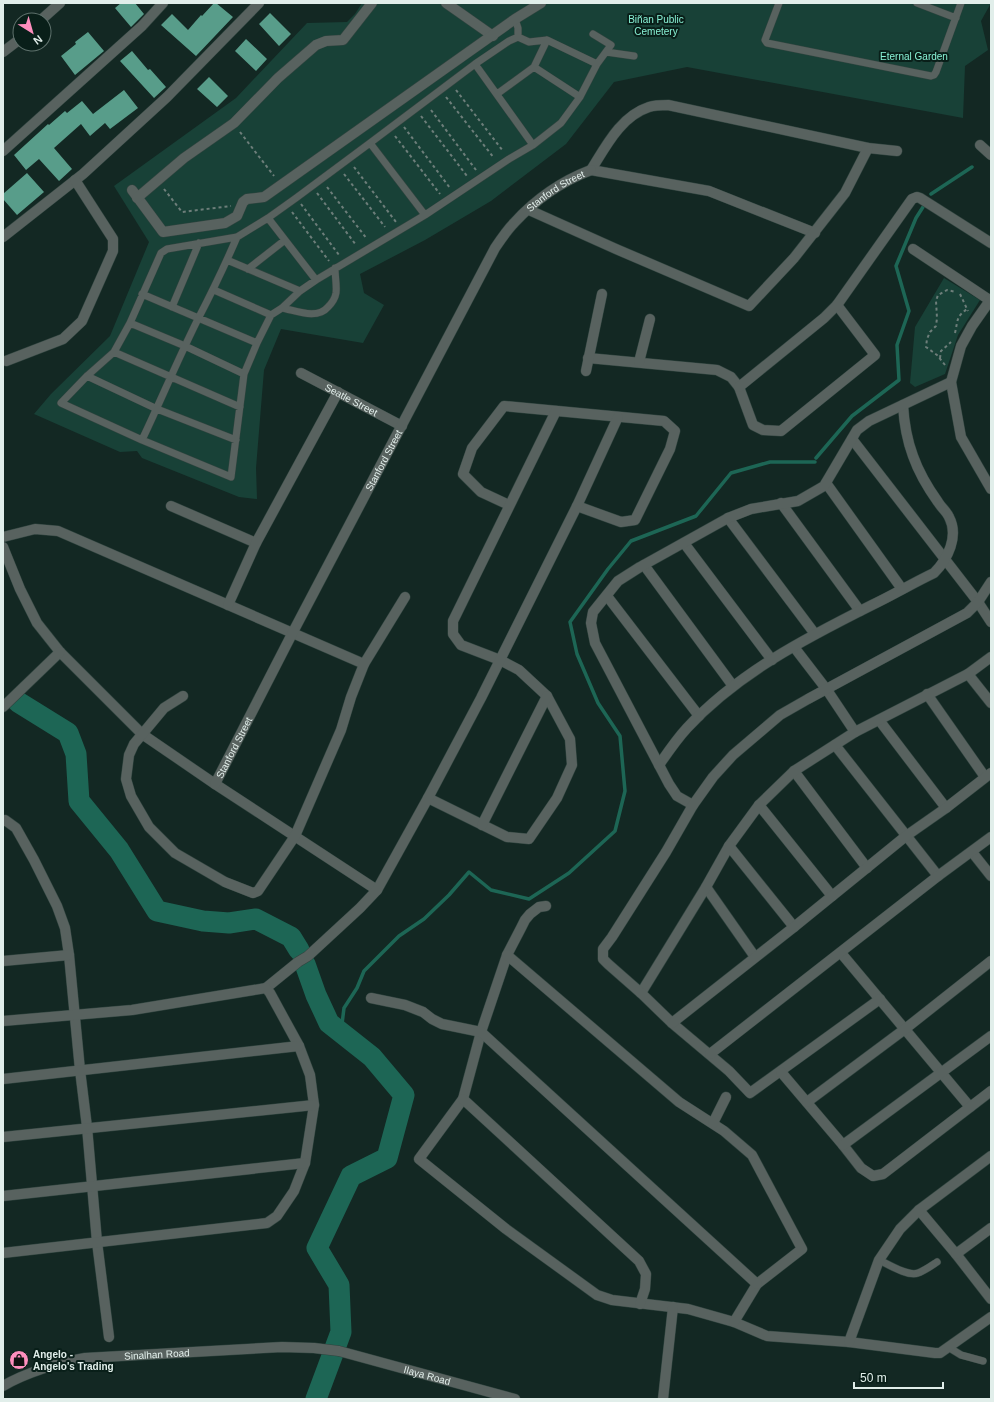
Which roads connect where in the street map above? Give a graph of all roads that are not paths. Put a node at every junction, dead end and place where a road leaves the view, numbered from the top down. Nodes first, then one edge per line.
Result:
1 (60, 3) edge
2 (163, 3) edge
3 (260, 3) edge
4 (372, 3) edge
5 (446, 3) edge
6 (541, 3) edge
7 (779, 3) edge
8 (917, 3) edge
9 (961, 3) edge
10 (50, 12) edge
11 (956, 18) junction
12 (515, 19) junction
13 (593, 34) dead end
14 (493, 36) junction
15 (518, 37) junction
16 (547, 40) junction
17 (12, 45) edge
18 (3, 52) edge
19 (606, 52) junction
20 (634, 56) dead end
21 (475, 64) junction
22 (597, 64) junction
23 (534, 67) junction
24 (497, 94) junction
25 (580, 97) junction
26 (370, 143) junction
27 (533, 145) junction
28 (980, 145) dead end
29 (868, 148) junction
30 (3, 151) edge
31 (897, 151) dead end
32 (991, 154) edge
33 (591, 170) junction
34 (75, 180) junction
35 (529, 210) junction
36 (425, 216) junction
37 (268, 218) junction
38 (815, 233) junction
39 (237, 236) junction
40 (3, 237) edge
41 (285, 240) junction
42 (199, 243) junction
43 (991, 243) edge
44 (913, 249) dead end
45 (227, 260) junction
46 (248, 268) junction
47 (335, 268) junction
48 (316, 280) junction
49 (214, 290) junction
50 (300, 291) junction
51 (142, 294) junction
52 (602, 294) dead end
53 (991, 300) edge
54 (837, 305) junction
55 (172, 307) junction
56 (282, 308) junction
57 (271, 315) junction
58 (198, 319) junction
59 (650, 319) dead end
60 (130, 323) junction
61 (257, 343) junction
62 (185, 346) junction
63 (114, 352) junction
64 (588, 358) junction
65 (4, 361) edge
66 (639, 362) junction
67 (586, 371) dead end
68 (301, 373) dead end
69 (244, 374) junction
70 (87, 376) junction
71 (171, 376) junction
72 (951, 382) junction
73 (739, 387) junction
74 (338, 392) junction
75 (903, 405) junction
76 (240, 407) junction
77 (157, 408) junction
78 (556, 411) junction
79 (618, 417) junction
80 (402, 426) junction
81 (852, 439) junction
82 (142, 440) junction
83 (236, 440) junction
84 (826, 483) junction
85 (991, 489) edge
86 (781, 503) junction
87 (509, 505) junction
88 (171, 506) dead end
89 (577, 506) junction
90 (728, 518) junction
91 (3, 537) edge
92 (256, 543) junction
93 (684, 543) junction
94 (3, 547) edge
95 (945, 560) junction
96 (644, 565) junction
97 (991, 582) edge
98 (902, 589) junction
99 (607, 596) junction
100 (405, 597) dead end
101 (978, 602) junction
102 (228, 605) junction
103 (860, 611) junction
104 (991, 622) edge
105 (293, 632) junction
106 (815, 634) junction
107 (794, 647) junction
108 (60, 652) junction
109 (991, 657) edge
110 (500, 660) junction
111 (772, 660) junction
112 (364, 664) junction
113 (968, 674) junction
114 (733, 686) junction
115 (827, 690) junction
116 (927, 694) junction
117 (183, 696) dead end
118 (547, 696) junction
119 (991, 703) edge
120 (3, 707) edge
121 (699, 716) junction
122 (879, 720) junction
123 (855, 732) junction
124 (142, 734) junction
125 (835, 745) junction
126 (659, 765) junction
127 (794, 771) junction
128 (988, 775) edge
129 (215, 784) junction
130 (428, 798) junction
131 (693, 805) junction
132 (759, 805) junction
133 (946, 808) junction
134 (3, 821) edge
135 (482, 825) junction
136 (295, 836) junction
137 (906, 836) junction
138 (991, 837) edge
139 (729, 846) junction
140 (972, 852) junction
141 (867, 868) junction
142 (938, 876) junction
143 (991, 876) edge
144 (706, 887) junction
145 (377, 890) junction
146 (832, 896) junction
147 (546, 906) dead end
148 (794, 927) junction
149 (841, 953) junction
150 (69, 955) junction
151 (507, 955) junction
152 (755, 957) junction
153 (3, 961) edge
154 (991, 961) edge
155 (266, 988) junction
156 (641, 993) junction
157 (371, 998) dead end
158 (880, 999) junction
159 (75, 1014) junction
160 (3, 1021) edge
161 (672, 1023) junction
162 (905, 1029) junction
163 (481, 1032) junction
164 (991, 1036) edge
165 (298, 1046) junction
166 (710, 1054) junction
167 (80, 1070) junction
168 (781, 1072) junction
169 (941, 1073) junction
170 (3, 1079) edge
171 (991, 1091) edge
172 (726, 1097) dead end
173 (463, 1099) junction
174 (807, 1102) junction
175 (314, 1105) junction
176 (970, 1107) junction
177 (713, 1123) junction
178 (87, 1127) junction
179 (3, 1136) edge
180 (843, 1144) junction
181 (991, 1156) edge
182 (305, 1163) junction
183 (93, 1186) junction
184 (3, 1196) edge
185 (919, 1210) junction
186 (991, 1228) edge
187 (97, 1242) junction
188 (3, 1253) edge
189 (956, 1254) junction
190 (879, 1260) junction
191 (937, 1262) dead end
192 (757, 1284) junction
193 (991, 1298) edge
194 (640, 1304) junction
195 (673, 1307) junction
196 (991, 1317) edge
197 (734, 1322) junction
198 (109, 1337) dead end
199 (849, 1342) junction
200 (948, 1347) junction
201 (339, 1351) joint
202 (983, 1361) dead end
203 (3, 1386) edge
204 (515, 1399) edge
205 (663, 1399) edge

1 - 10 street
2 - 30 street
3 - 34 street
4 - 14 street
5 - 14 street
6 - 12 street
7 - 11 lane
8 - 11 lane
9 - 11 lane
12 - 14 street
12 - 15 lane
13 - 19 lane
15 - 16 lane
15 - 21 lane
16 - 22 lane
16 - 23 lane
17 - 18 street
19 - 20 lane
19 - 22 lane
21 - 24 lane
21 - 26 lane
22 - 25 lane
23 - 24 lane
23 - 25 lane
24 - 27 lane
25 - 27 lane
26 - 36 lane
26 - 37 lane
27 - 36 lane
28 - 32 street
29 - 31 street
29 - 33 street
29 - 38 street
33 - 35 street, Stanford Street
33 - 38 street
34 - 40 street
34 - 65 street
35 - 38 street
35 - 80 street, Stanford Street
36 - 47 lane
37 - 39 lane
37 - 41 lane
39 - 42 lane
39 - 45 lane
41 - 46 lane
41 - 48 lane
42 - 51 lane
42 - 55 lane
43 - 54 street
44 - 53 street
45 - 46 lane
45 - 49 lane
46 - 50 lane
47 - 48 lane
47 - 56 lane
48 - 50 lane
49 - 57 lane
49 - 58 lane
50 - 56 lane
51 - 55 lane
51 - 60 lane
52 - 64 street
53 - 72 street
54 - 73 street
54 - 73 street
55 - 58 lane
56 - 57 lane
57 - 61 lane
58 - 61 lane
58 - 62 lane
59 - 66 street
60 - 62 lane
60 - 63 lane
61 - 69 lane
62 - 69 lane
62 - 71 lane
63 - 70 lane
63 - 71 lane
64 - 66 street
64 - 67 street
66 - 73 street
68 - 74 street, Seatle Street
69 - 76 lane
70 - 77 lane
70 - 82 lane
71 - 76 lane
71 - 77 lane
72 - 75 street
72 - 85 street
74 - 80 street, Seatle Street
74 - 92 street
75 - 81 street
75 - 95 street
76 - 83 lane
77 - 82 lane
77 - 83 lane
78 - 79 street
78 - 87 street
78 - 87 street
79 - 89 street
79 - 89 street
80 - 105 street, Stanford Street
81 - 84 street
81 - 95 street
82 - 83 lane
84 - 86 street
84 - 98 street
86 - 90 street
86 - 103 street
87 - 110 street
88 - 92 street
89 - 110 street
90 - 93 street
90 - 106 street
91 - 102 street
92 - 102 street
93 - 96 street
93 - 111 street
94 - 108 street
95 - 98 street
95 - 101 street
96 - 99 street
96 - 114 street
97 - 101 street
98 - 103 street
99 - 121 street
99 - 126 street
100 - 112 street
101 - 104 street
101 - 115 street
102 - 105 street
103 - 106 street
105 - 112 street
105 - 129 street, Stanford Street
106 - 107 street
107 - 111 street
107 - 115 street
108 - 120 street
108 - 124 street
109 - 113 street
110 - 118 street
110 - 130 street
111 - 114 street
112 - 136 street
113 - 116 street
113 - 119 street
114 - 121 street
115 - 123 street
115 - 131 street
116 - 122 street
116 - 128 street
117 - 124 street
118 - 135 street
118 - 135 street
121 - 126 street
122 - 123 street
122 - 133 street
123 - 125 street
124 - 129 street
124 - 136 street
125 - 127 street
125 - 137 street
126 - 131 street
127 - 132 street
127 - 141 street
128 - 133 street
129 - 136 street
130 - 135 street
130 - 145 street
131 - 156 street
132 - 139 street
132 - 146 street
133 - 137 street
134 - 150 street
136 - 145 street
137 - 141 street
137 - 142 street
138 - 140 street
139 - 144 street
139 - 148 street
140 - 142 street
140 - 143 street
141 - 146 street
142 - 149 street
144 - 152 street
144 - 156 street
145 - 155 street
146 - 148 street
147 - 151 street
148 - 152 street
149 - 158 street
149 - 166 street
150 - 153 street
150 - 159 street
151 - 163 street
151 - 177 street
152 - 161 street
154 - 162 street
155 - 159 street
155 - 165 street
156 - 161 street
157 - 163 street
158 - 162 street
158 - 168 street
159 - 160 street
159 - 167 street
161 - 166 street
162 - 169 street
162 - 174 street
163 - 173 street
163 - 192 street
164 - 169 street
165 - 167 street
165 - 175 street
166 - 168 street
167 - 170 street
167 - 178 street
168 - 174 street
169 - 176 street
169 - 180 street
171 - 176 street
172 - 177 street
173 - 194 street
173 - 194 street
174 - 180 street
175 - 178 street
175 - 182 street
176 - 180 street
177 - 192 street
178 - 179 street
178 - 183 street
181 - 185 street
182 - 183 street
182 - 187 street
183 - 184 street
183 - 187 street
185 - 189 street
185 - 190 street
186 - 189 street
187 - 188 street
187 - 198 street
189 - 193 street
190 - 191 lane
190 - 199 street
192 - 197 street
194 - 195 street
195 - 197 street
195 - 205 street
196 - 200 street
197 - 199 street
199 - 200 street
200 - 202 lane
201 - 203 street, Sinalhan Road
201 - 204 street, Ilaya Road

